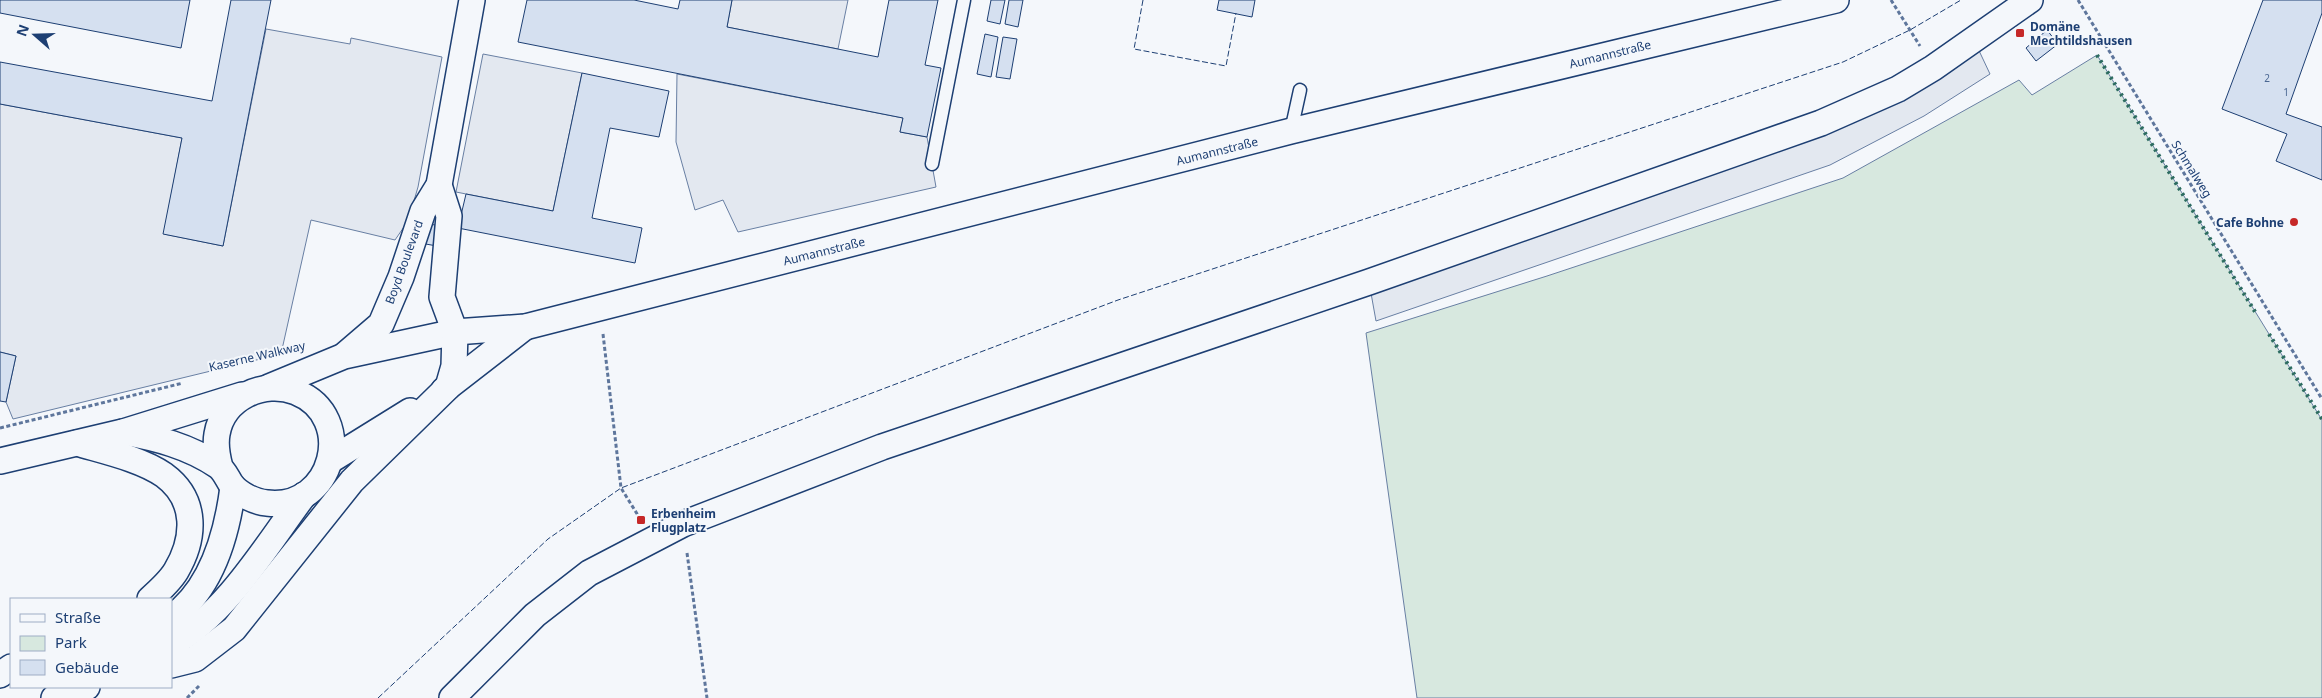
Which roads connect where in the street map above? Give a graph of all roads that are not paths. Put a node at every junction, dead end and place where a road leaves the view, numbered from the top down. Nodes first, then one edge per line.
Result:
1 (472, 0) edge
2 (964, 0) edge
3 (1836, 0) edge
4 (2030, 0) edge
5 (1300, 90) dead end
6 (1291, 132) junction
7 (932, 164) dead end
8 (439, 185) junction
9 (525, 327) junction
10 (455, 332) junction
11 (344, 356) junction
12 (448, 387) junction
13 (259, 390) junction
14 (123, 432) junction
15 (77, 443) junction
16 (0, 460) edge
17 (331, 460) junction
18 (227, 477) junction
19 (304, 495) junction
20 (151, 598) edge
21 (172, 617) edge
22 (172, 644) edge
23 (172, 664) edge
24 (84, 688) edge
25 (54, 698) edge
26 (452, 698) edge

1 - 8 street, Boyd Boulevard
2 - 7 lane
3 - 6 street, Aumannstraße
4 - 26 street
5 - 6 lane
6 - 9 street, Aumannstraße
8 - 10 street, Boyd Boulevard
8 - 11 street, Boyd Boulevard
9 - 10 street
9 - 12 street
10 - 11 street
10 - 12 street
11 - 13 street
12 - 17 street
12 - 23 street
13 - 14 street
13 - 17 street
13 - 18 street
14 - 15 street
14 - 18 street
15 - 16 street
15 - 20 street
17 - 19 street
18 - 19 street
18 - 21 street
19 - 22 street
24 - 25 street

